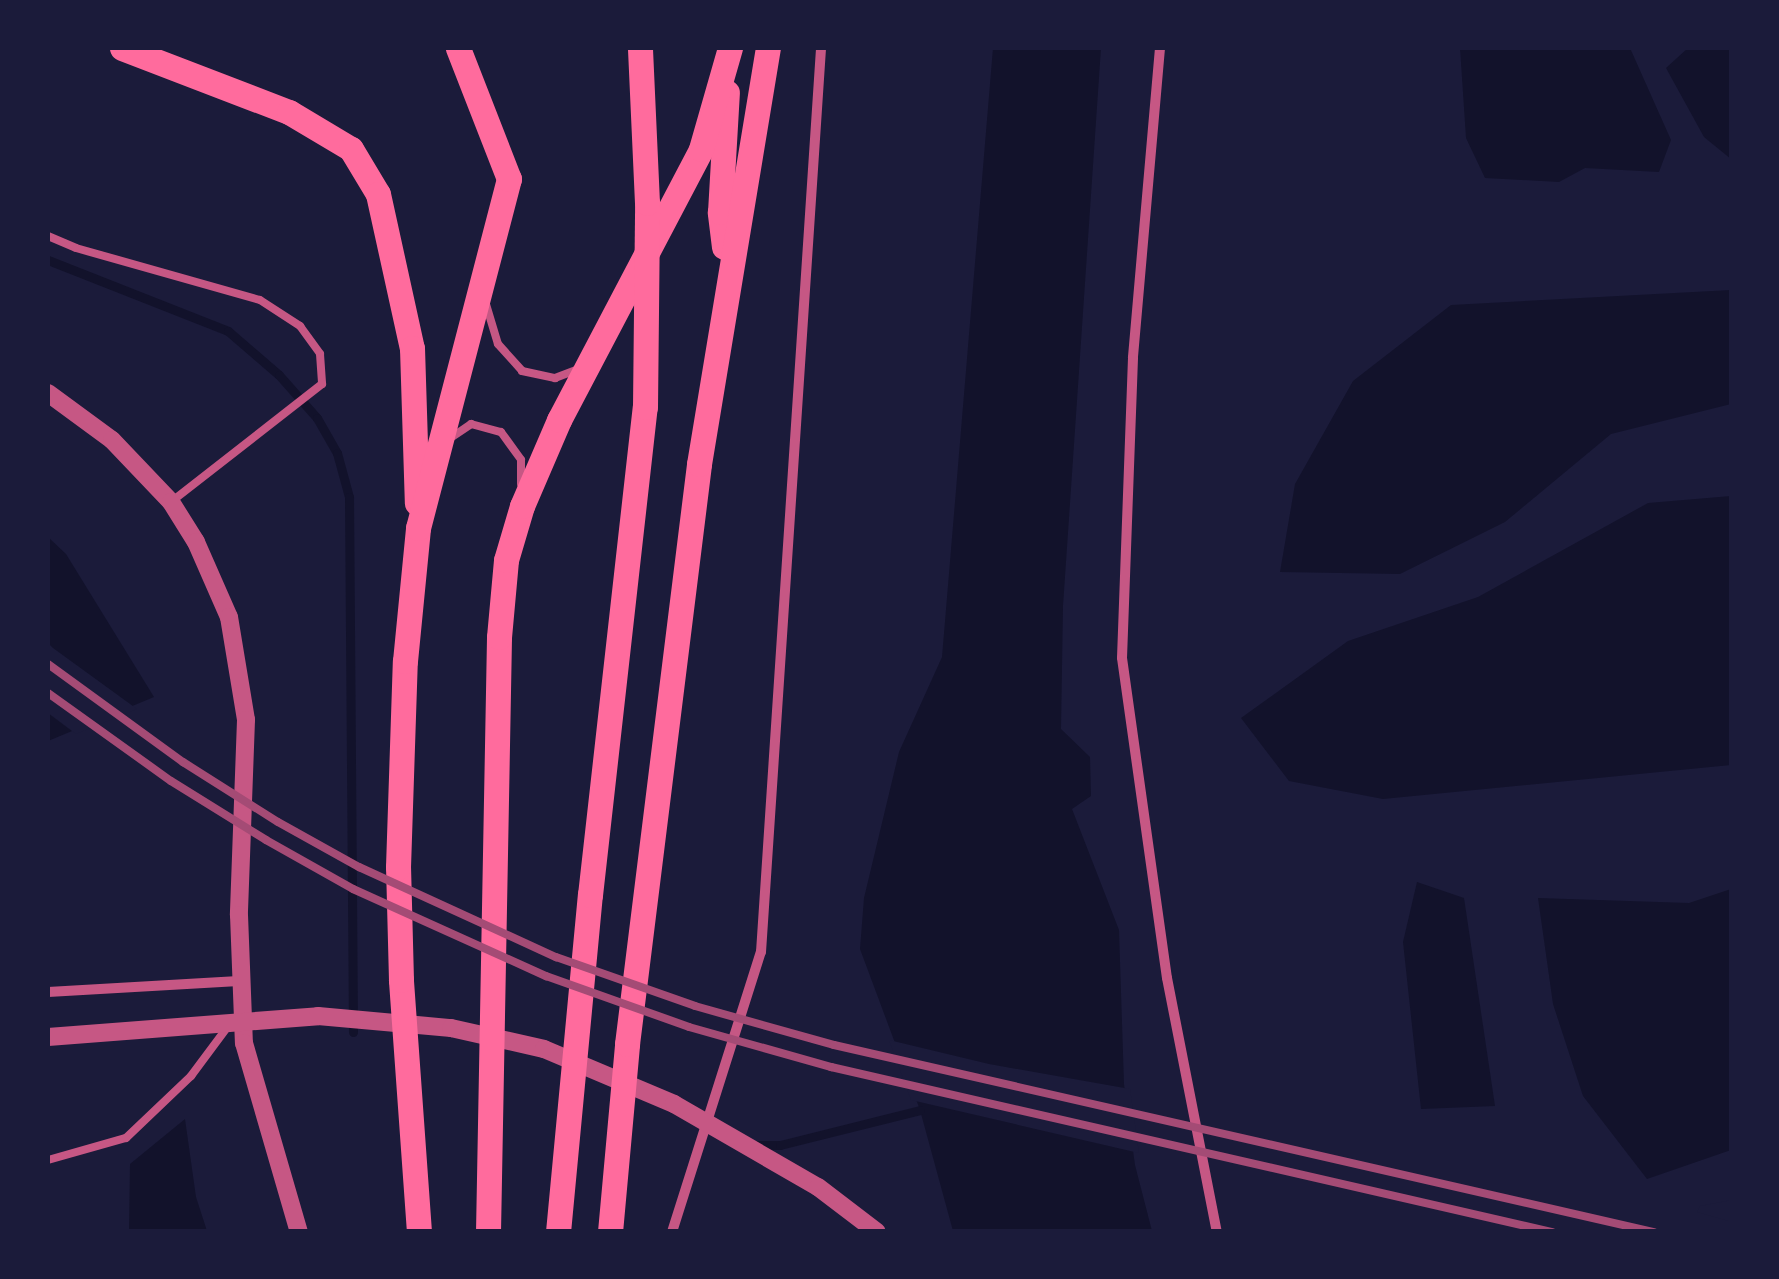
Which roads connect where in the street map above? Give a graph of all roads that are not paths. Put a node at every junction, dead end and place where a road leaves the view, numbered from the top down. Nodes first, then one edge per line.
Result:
1 (122, 48) edge
2 (458, 48) edge
3 (640, 48) edge
4 (730, 48) edge
5 (768, 48) edge
6 (821, 48) edge
7 (1160, 48) edge
8 (48, 236) edge
9 (728, 278) junction
10 (481, 289) junction
11 (588, 366) junction
12 (48, 393) edge
13 (440, 444) junction
14 (171, 502) junction
15 (522, 506) junction
16 (418, 528) junction
17 (240, 981) junction
18 (48, 992) edge
19 (241, 1009) junction
20 (48, 1037) edge
21 (48, 1160) edge
22 (298, 1232) edge
23 (419, 1232) edge
24 (488, 1232) edge
25 (558, 1232) edge
26 (610, 1232) edge
27 (672, 1232) edge
28 (877, 1232) edge
29 (1217, 1232) edge

1 - 16 main road
2 - 10 main road
3 - 25 main road
4 - 9 main road
4 - 11 main road
5 - 9 main road
6 - 27 street
7 - 29 street
8 - 14 lane
9 - 26 main road
10 - 11 lane
10 - 13 main road
11 - 15 main road
12 - 14 street
13 - 15 lane
13 - 16 main road
14 - 17 street
15 - 24 main road
16 - 23 main road
17 - 18 street
17 - 19 street
19 - 21 lane
19 - 22 street
20 - 28 street

